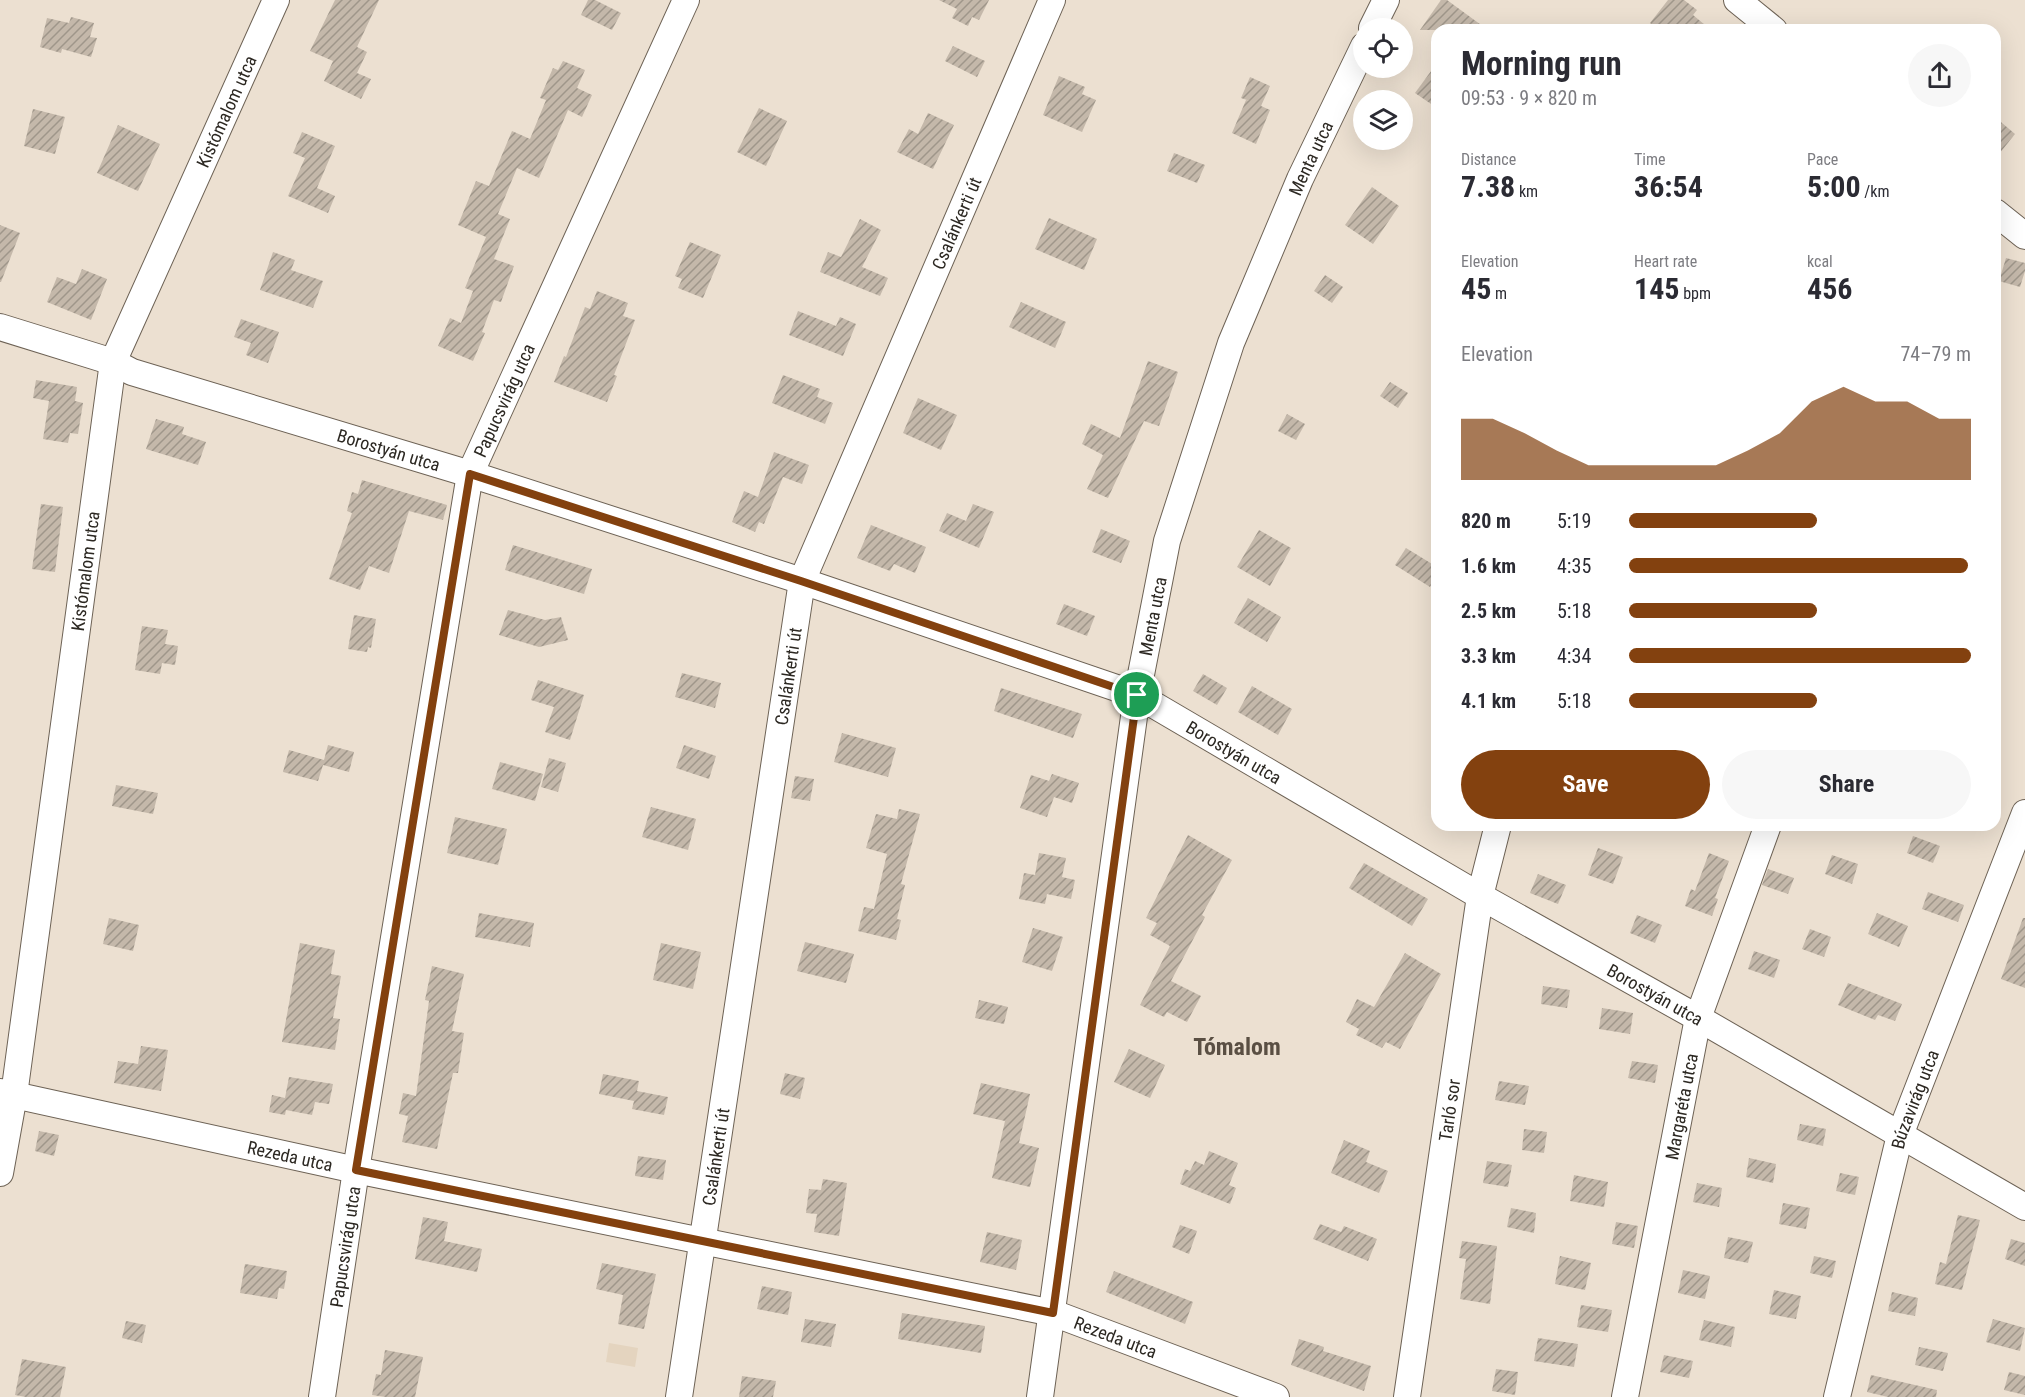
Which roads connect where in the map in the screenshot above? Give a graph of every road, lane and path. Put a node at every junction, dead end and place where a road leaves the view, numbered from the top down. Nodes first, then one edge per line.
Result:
1 (276, 0) edge
2 (686, 0) edge
3 (1052, 0) edge
4 (1386, 0) edge
5 (1737, 0) edge
6 (1377, 18) edge
7 (1766, 20) edge
8 (1353, 69) edge
9 (2001, 217) edge
10 (2025, 236) edge
11 (0, 327) edge
12 (113, 362) junction
13 (470, 474) junction
14 (801, 581) junction
15 (1137, 695) junction
16 (2025, 813) edge
17 (1496, 831) edge
18 (1766, 831) edge
19 (1480, 896) junction
20 (1698, 1018) junction
21 (7, 1093) edge
22 (1900, 1135) junction
23 (356, 1170) junction
24 (0, 1173) edge
25 (2025, 1207) edge
26 (703, 1242) junction
27 (1053, 1313) junction
28 (322, 1397) edge
29 (679, 1397) edge
30 (1040, 1397) edge
31 (1276, 1397) edge
32 (1407, 1397) edge
33 (1624, 1397) edge
34 (1837, 1397) edge

1 - 12 street, Kistómalom utca
2 - 13 street, Papucsvirág utca
3 - 14 street, Csalánkerti út
4 - 6 street
5 - 7 street
8 - 15 street, Menta utca
9 - 10 street
11 - 12 street, Borostyán utca
12 - 13 street, Borostyán utca
12 - 21 street, Kistómalom utca
13 - 14 street, Borostyán utca
13 - 23 street, Papucsvirág utca
14 - 15 street, Borostyán utca
14 - 26 street, Csalánkerti út
15 - 19 street, Borostyán utca
15 - 27 street, Menta utca
16 - 22 street, Búzavirág utca
17 - 19 street, Tarló sor
18 - 20 street, Margaréta utca
19 - 20 street, Borostyán utca
19 - 32 street, Tarló sor
20 - 22 street, Borostyán utca
20 - 33 street, Margaréta utca
21 - 23 street, Rezeda utca
21 - 24 street, Kistómalom utca
22 - 25 street, Borostyán utca
22 - 34 street, Búzavirág utca
23 - 26 street, Rezeda utca
23 - 28 street, Papucsvirág utca
26 - 27 street, Rezeda utca
26 - 29 street, Csalánkerti út
27 - 30 street, Menta utca
27 - 31 street, Rezeda utca

